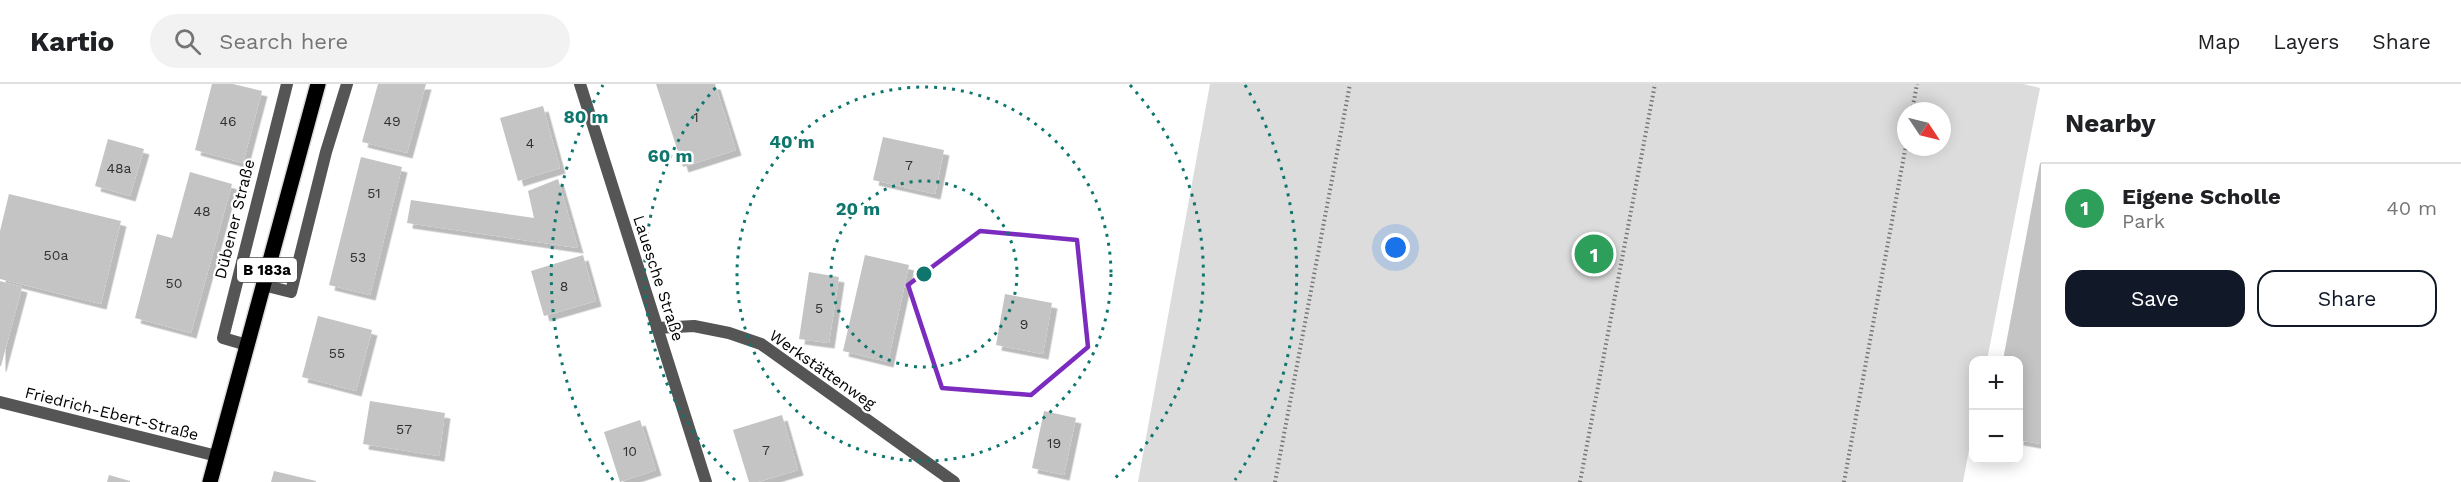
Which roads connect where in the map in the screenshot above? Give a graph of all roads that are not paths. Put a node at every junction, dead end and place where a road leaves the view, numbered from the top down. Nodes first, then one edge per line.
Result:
1 (287, 84) edge
2 (318, 84) edge
3 (346, 84) edge
4 (580, 84) edge
5 (263, 285) junction
6 (657, 328) junction
7 (248, 345) junction
8 (0, 402) edge
9 (217, 456) junction
10 (210, 482) edge
11 (706, 482) edge
12 (954, 482) edge

1 - 7 street, Dübener Straße
2 - 5 main road, B 183a
3 - 5 street
4 - 6 street, Lauesche Straße
5 - 7 main road, B 183a
6 - 11 street, Lauesche Straße
6 - 12 street, Werkstättenweg
7 - 9 main road, B 183a
8 - 9 street, Friedrich-Ebert-Straße
9 - 10 main road, B 183a

